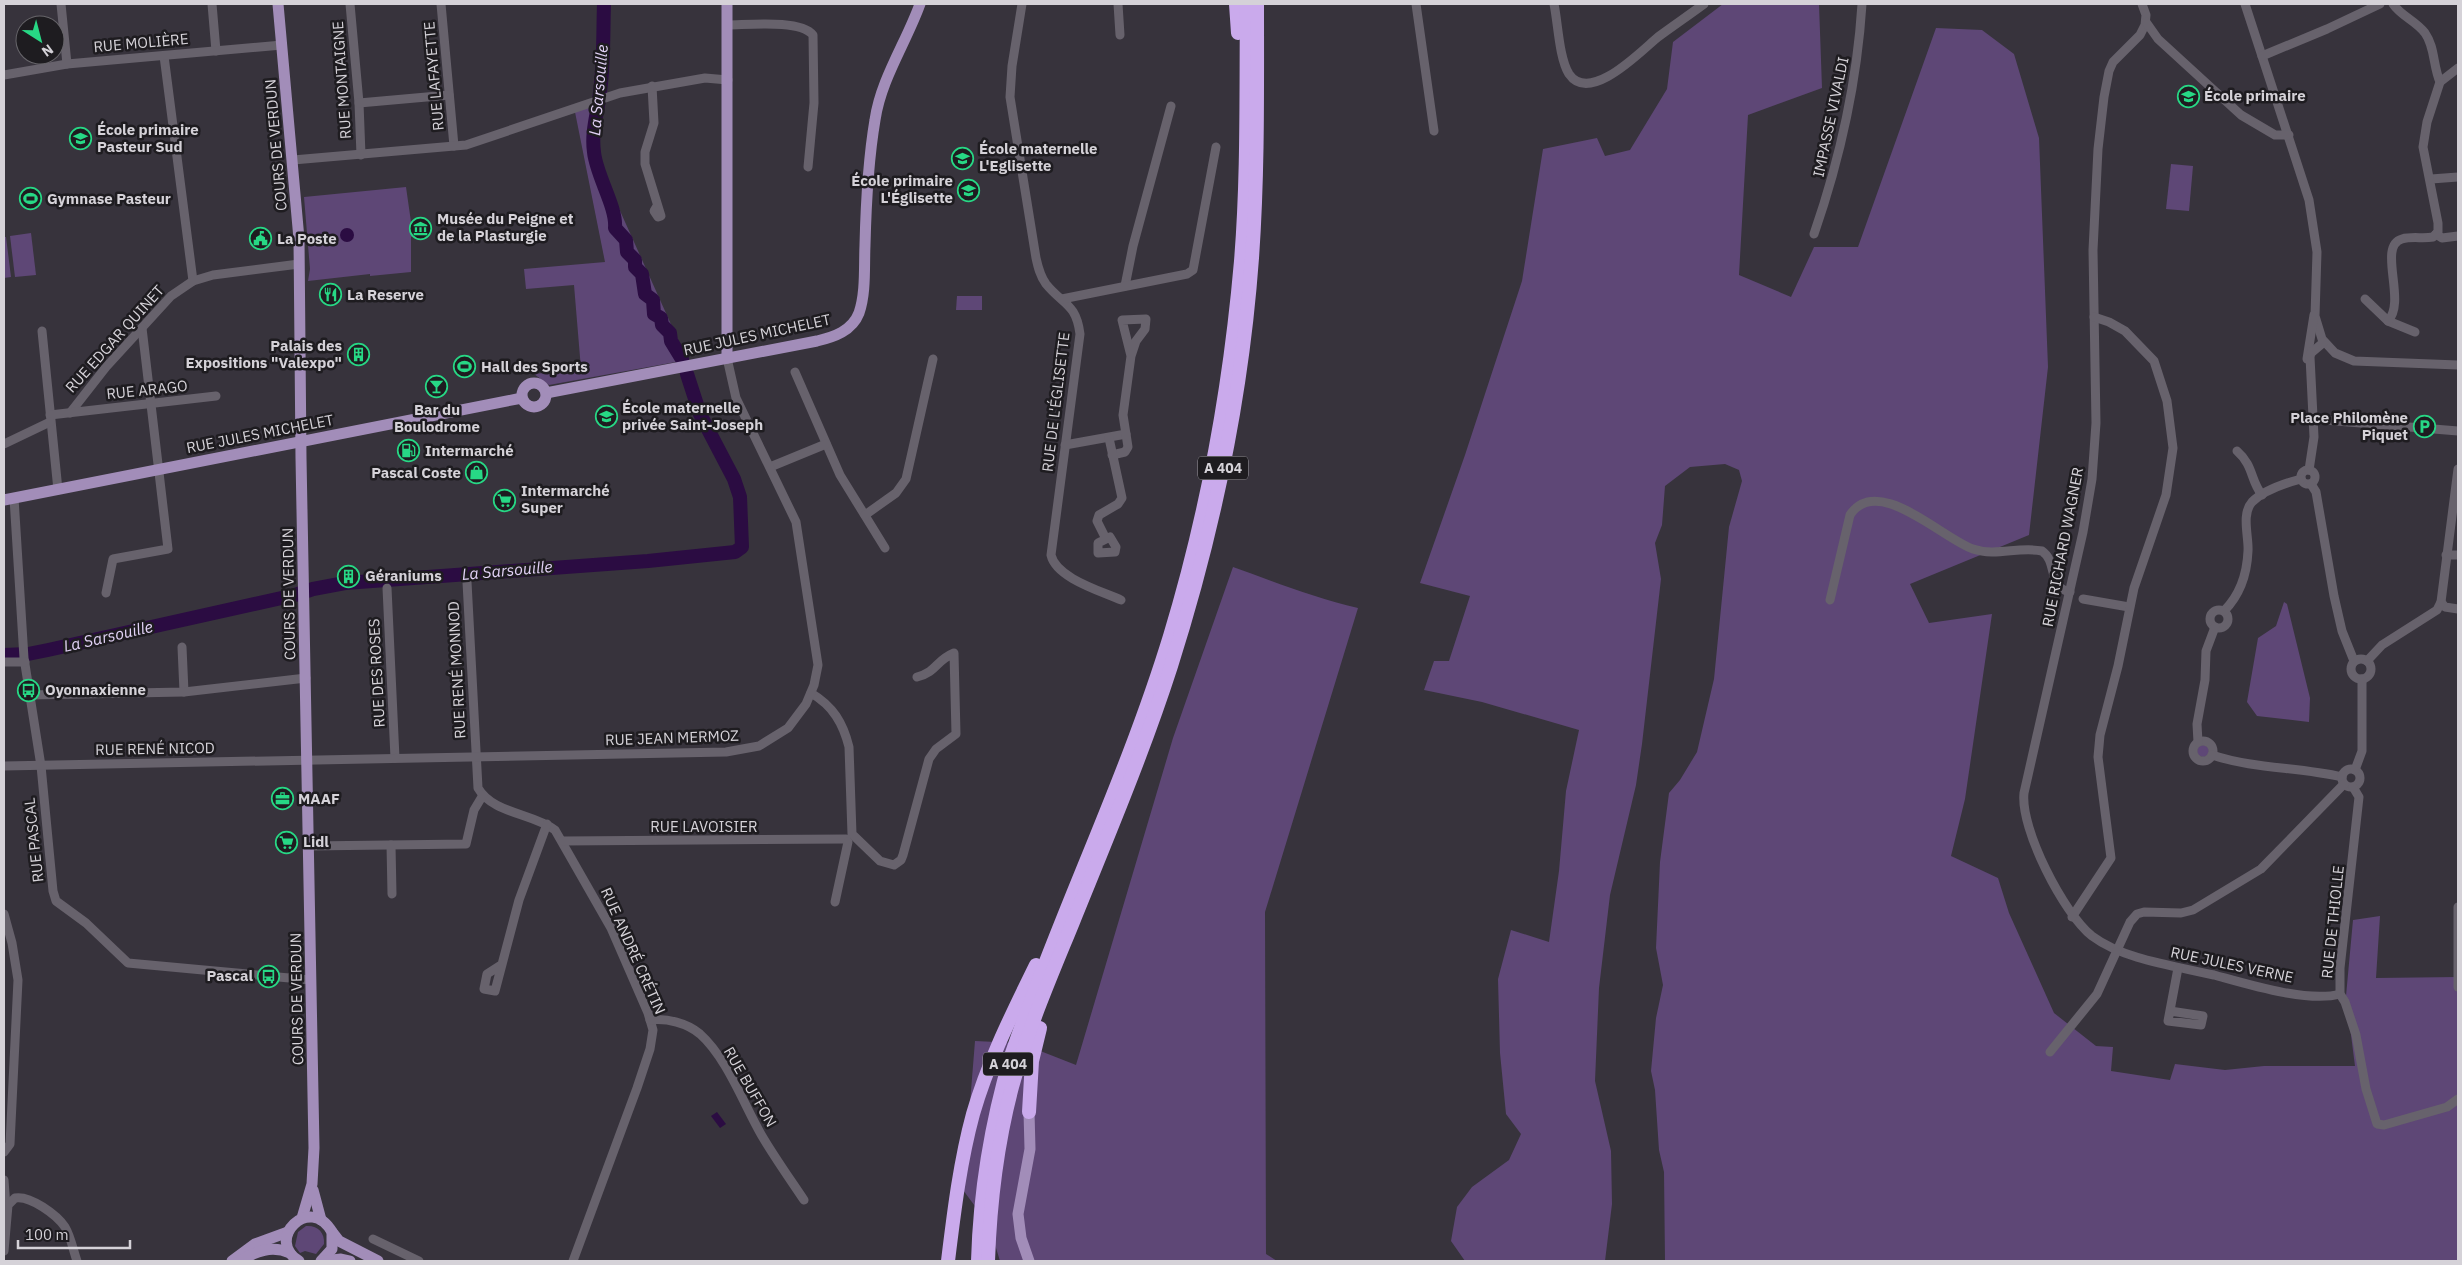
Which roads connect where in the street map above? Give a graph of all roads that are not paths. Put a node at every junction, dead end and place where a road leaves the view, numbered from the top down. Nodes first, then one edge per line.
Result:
1 (61, 4) edge
2 (212, 4) edge
3 (278, 4) edge
4 (350, 4) edge
5 (441, 4) edge
6 (727, 4) edge
7 (920, 4) edge
8 (1022, 4) edge
9 (1118, 4) edge
10 (1236, 4) edge
11 (1247, 4) edge
12 (1257, 4) edge
13 (1261, 4) edge
14 (1416, 4) edge
15 (1554, 4) edge
16 (1704, 4) edge
17 (1862, 4) edge
18 (2142, 4) edge
19 (2245, 4) edge
20 (2380, 4) edge
21 (2393, 4) edge
22 (2146, 22) junction
23 (728, 25) junction
24 (1120, 34) dead end
25 (1257, 37) junction
26 (282, 44) junction
27 (216, 51) junction
28 (164, 56) junction
29 (2262, 56) junction
30 (67, 64) junction
31 (2458, 68) edge
32 (4, 74) edge
33 (728, 80) junction
34 (2440, 82) junction
35 (652, 86) junction
36 (449, 95) junction
37 (359, 103) junction
38 (1171, 106) dead end
39 (1434, 131) dead end
40 (2289, 135) junction
41 (454, 146) junction
42 (1216, 147) dead end
43 (361, 155) junction
44 (293, 160) junction
45 (808, 167) dead end
46 (1245, 176) junction
47 (2458, 177) edge
48 (2431, 179) junction
49 (657, 206) dead end
50 (1814, 234) dead end
51 (2436, 234) junction
52 (2458, 236) edge
53 (300, 264) junction
54 (192, 281) junction
55 (1125, 286) junction
56 (1062, 299) junction
57 (2365, 299) dead end
58 (2315, 309) junction
59 (2094, 317) junction
60 (2388, 321) junction
61 (142, 328) junction
62 (42, 331) dead end
63 (2414, 332) dead end
64 (2324, 342) junction
65 (1131, 356) dead end
66 (727, 358) junction
67 (933, 359) dead end
68 (2458, 365) edge
69 (2309, 369) junction
70 (795, 372) dead end
71 (546, 393) junction
72 (216, 396) dead end
73 (522, 398) junction
74 (152, 403) junction
75 (70, 412) junction
76 (50, 418) junction
77 (2312, 419) junction
78 (2458, 431) edge
79 (1126, 434) junction
80 (1109, 438) junction
81 (301, 441) junction
82 (4, 444) edge
83 (826, 444) junction
84 (1065, 445) junction
85 (2237, 451) dead end
86 (1112, 455) junction
87 (770, 467) junction
88 (2458, 469) edge
89 (158, 470) junction
90 (2309, 470) junction
91 (2301, 479) junction
92 (2311, 484) junction
93 (58, 490) junction
94 (2262, 495) junction
95 (9, 499) edge
96 (865, 514) junction
97 (1106, 539) dead end
98 (885, 548) dead end
99 (2446, 555) junction
100 (2458, 555) edge
101 (467, 582) dead end
102 (386, 588) dead end
103 (2070, 592) junction
104 (106, 593) dead end
105 (2083, 599) dead end
106 (1121, 600) dead end
107 (1830, 600) dead end
108 (2441, 602) junction
109 (2130, 607) junction
110 (2458, 609) edge
111 (182, 647) dead end
112 (24, 657) junction
113 (2354, 661) junction
114 (2367, 661) junction
115 (4, 662) edge
116 (917, 677) dead end
117 (306, 678) junction
118 (2362, 679) junction
119 (184, 692) junction
120 (812, 693) junction
121 (30, 695) junction
122 (2198, 742) junction
123 (2212, 755) junction
124 (475, 756) junction
125 (395, 758) junction
126 (307, 759) junction
127 (4, 766) edge
128 (41, 766) junction
129 (2355, 770) junction
130 (2346, 783) junction
131 (483, 795) junction
132 (546, 824) junction
133 (850, 838) junction
134 (563, 841) junction
135 (391, 845) junction
136 (309, 846) junction
137 (1084, 879) junction
138 (392, 894) dead end
139 (835, 902) dead end
140 (2458, 907) edge
141 (4, 914) edge
142 (2072, 917) junction
143 (2119, 950) junction
144 (501, 965) dead end
145 (2178, 968) junction
146 (311, 980) junction
147 (2458, 987) edge
148 (2340, 994) junction
149 (2170, 1011) dead end
150 (650, 1020) junction
151 (2050, 1052) dead end
152 (2457, 1101) edge
153 (1029, 1112) joint
154 (4, 1152) edge
155 (4, 1181) edge
156 (312, 1184) junction
157 (26, 1198) junction
158 (804, 1200) dead end
159 (6, 1212) junction
160 (302, 1218) junction
161 (321, 1220) junction
162 (288, 1232) junction
163 (332, 1232) junction
164 (373, 1239) dead end
165 (4, 1251) edge
166 (294, 1259) edge
167 (77, 1261) edge
168 (232, 1261) edge
169 (240, 1261) edge
170 (322, 1261) edge
171 (350, 1261) edge
172 (378, 1261) edge
173 (419, 1261) edge
174 (574, 1261) edge
175 (948, 1261) edge
176 (978, 1261) edge
177 (988, 1261) edge
178 (1029, 1261) edge

1 - 30 street
2 - 27 street
3 - 26 main road, COURS DE VERDUN
4 - 37 street, RUE MONTAIGNE
5 - 36 street, RUE LAFAYETTE
6 - 23 main road
7 - 66 main road, RUE JULES MICHELET
8 - 56 street, RUE DE L'ÉGLISETTE
9 - 24 street
10 - 46 highway
11 - 46 highway, A 404
12 - 25 highway, A 404
13 - 25 highway
14 - 39 street
15 - 16 street
17 - 50 street, IMPASSE VIVALDI
18 - 22 street
19 - 29 street
20 - 29 street
21 - 34 street
22 - 40 street
22 - 59 street, RUE RICHARD WAGNER
23 - 33 main road
23 - 45 street
25 - 137 highway, A 404
26 - 27 street, RUE MOLIÈRE
26 - 44 main road, COURS DE VERDUN
27 - 28 street, RUE MOLIÈRE
28 - 30 street, RUE MOLIÈRE
28 - 54 street
29 - 40 street
30 - 32 street, RUE MOLIÈRE
31 - 34 street
33 - 35 street
33 - 66 main road
34 - 48 street
35 - 41 street
35 - 49 street
36 - 37 street
36 - 41 street, RUE LAFAYETTE
37 - 43 street, RUE MONTAIGNE
38 - 55 street
40 - 58 street
41 - 43 street
42 - 55 street
43 - 44 street
44 - 53 main road, COURS DE VERDUN
46 - 137 highway, A 404
47 - 48 street
48 - 51 street
51 - 52 street
51 - 60 street
53 - 54 street, RUE EDGAR QUINET
53 - 81 main road, COURS DE VERDUN
54 - 61 street, RUE EDGAR QUINET
55 - 56 street
56 - 84 street, RUE DE L'ÉGLISETTE
57 - 60 street
58 - 64 street
58 - 69 street
59 - 103 street, RUE RICHARD WAGNER
59 - 109 street
60 - 63 street
61 - 74 street
61 - 75 street, RUE EDGAR QUINET
62 - 76 street
64 - 68 street
64 - 69 street
65 - 79 street
66 - 71 main road, RUE JULES MICHELET
66 - 87 street, RUE JEAN MERMOZ
67 - 96 street
69 - 77 street
70 - 83 street
71 - 73 main road
71 - 73 main road
72 - 74 street, RUE ARAGO
73 - 81 main road, RUE JULES MICHELET
74 - 75 street, RUE ARAGO
74 - 89 street
75 - 76 street, RUE ARAGO
76 - 82 street, RUE ARAGO
76 - 93 street
77 - 78 street
77 - 90 street
79 - 80 street
79 - 86 street
80 - 84 street
80 - 86 street
81 - 89 main road, RUE JULES MICHELET
81 - 117 main road, COURS DE VERDUN
83 - 87 street
83 - 96 street
84 - 106 street, RUE DE L'ÉGLISETTE
85 - 94 street
86 - 97 street
87 - 120 street, RUE JEAN MERMOZ
88 - 99 street
89 - 93 main road, RUE JULES MICHELET
89 - 104 street
90 - 91 street
90 - 92 street
91 - 92 street
91 - 94 street
92 - 113 street
93 - 95 main road, RUE JULES MICHELET
94 - 122 street
95 - 112 street, RUE PASCAL
96 - 98 street
99 - 100 street
99 - 108 street
101 - 124 street, RUE RENÉ MONNOD
102 - 125 street, RUE DES ROSES
103 - 107 street
103 - 142 street, RUE RICHARD WAGNER
105 - 109 street
108 - 110 street
108 - 114 street
109 - 142 street
111 - 119 street
112 - 115 street
112 - 121 street, RUE PASCAL
113 - 114 street
113 - 118 street
114 - 118 street
116 - 133 street
117 - 119 street
117 - 126 main road, COURS DE VERDUN
118 - 129 street
119 - 121 street
120 - 124 street, RUE JEAN MERMOZ
120 - 133 street
121 - 128 street, RUE PASCAL
122 - 123 street
122 - 123 street
123 - 130 street
124 - 125 street, RUE JEAN MERMOZ
124 - 131 street
125 - 126 street, RUE JEAN MERMOZ
126 - 128 street, RUE RENÉ NICOD
126 - 136 main road, COURS DE VERDUN
127 - 128 street, RUE RENÉ NICOD
128 - 146 street, RUE PASCAL
129 - 130 street
129 - 130 street, RUE DE THIOLLE
130 - 143 street
130 - 148 street, RUE DE THIOLLE
131 - 132 street, RUE ANDRÉ CRÉTIN
131 - 135 street
132 - 134 street, RUE ANDRÉ CRÉTIN
132 - 144 street
133 - 134 street, RUE LAVOISIER
133 - 139 street
134 - 150 street, RUE ANDRÉ CRÉTIN
135 - 136 street
135 - 138 street
136 - 146 main road, COURS DE VERDUN
137 - 153 highway
137 - 175 highway
137 - 176 highway, A 404
137 - 177 highway, A 404
140 - 147 street
141 - 154 street
142 - 143 street, RUE RICHARD WAGNER
143 - 145 street, RUE JULES VERNE
143 - 151 street
145 - 148 street, RUE JULES VERNE
145 - 149 street
146 - 156 main road, COURS DE VERDUN
148 - 152 street, RUE DE THIOLLE
150 - 158 street, RUE BUFFON
150 - 174 street, RUE ANDRÉ CRÉTIN
153 - 178 main road
155 - 157 street
155 - 159 street
156 - 160 main road, COURS DE VERDUN
156 - 161 main road, COURS DE VERDUN
157 - 159 street
157 - 167 street
159 - 165 street
160 - 161 main road
160 - 162 main road
161 - 163 main road
162 - 166 main road
162 - 168 main road
163 - 170 main road
163 - 172 main road
164 - 173 street
166 - 169 main road
170 - 171 main road

